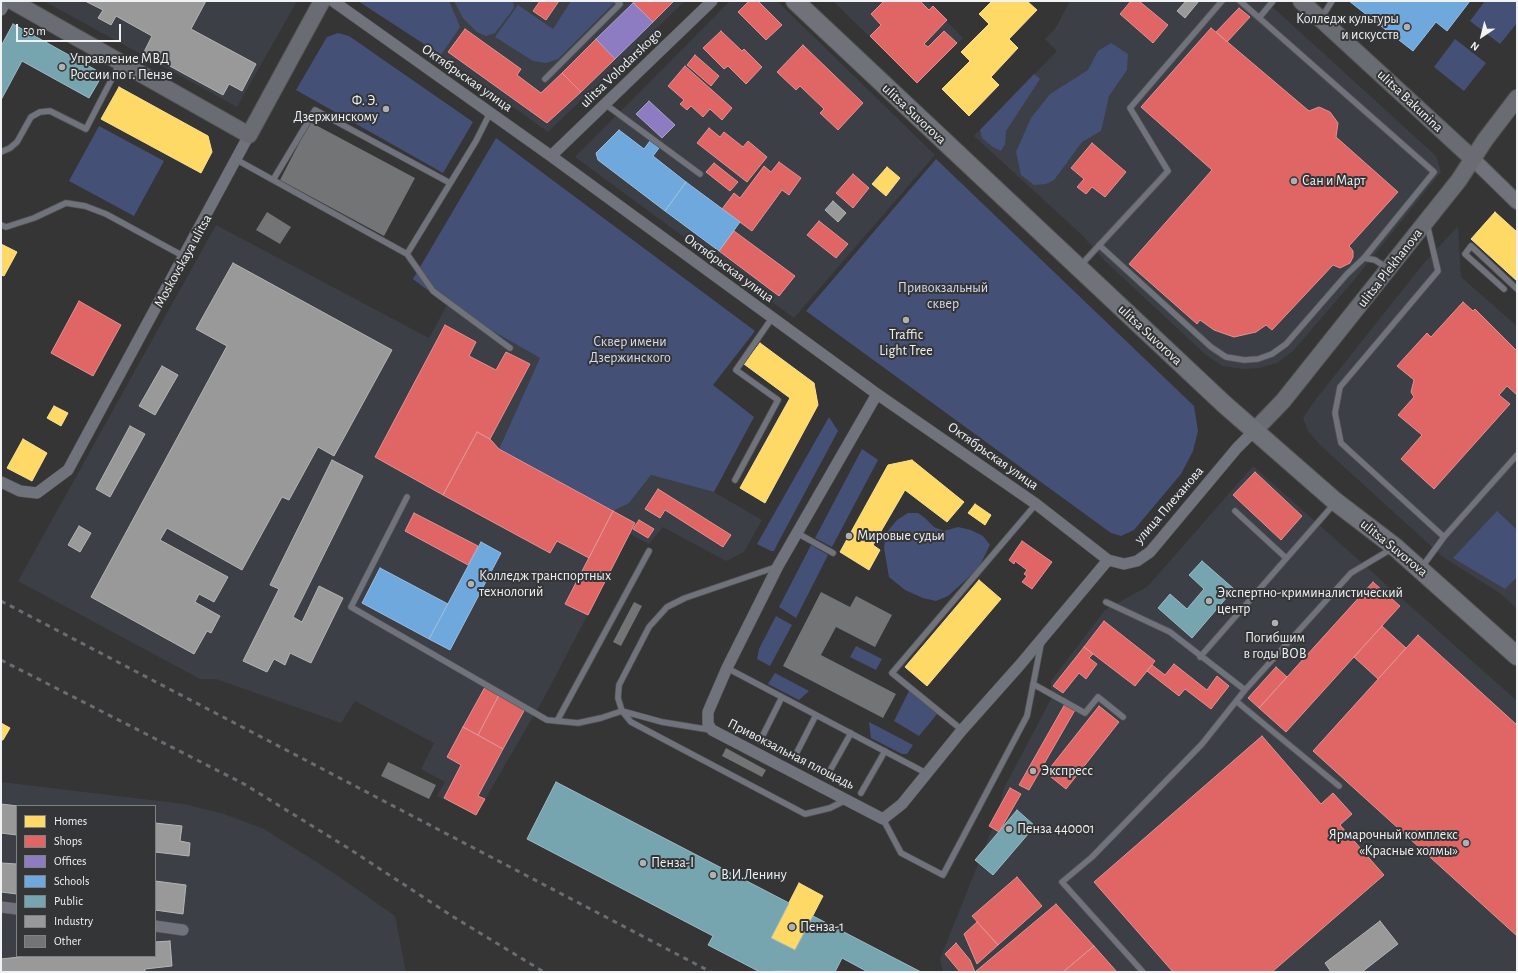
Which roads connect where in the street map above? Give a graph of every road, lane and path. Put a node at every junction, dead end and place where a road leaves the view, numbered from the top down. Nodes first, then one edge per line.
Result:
1 (6, 1) edge
2 (12, 1) edge
3 (322, 1) edge
4 (333, 1) edge
5 (617, 1) edge
6 (795, 1) edge
7 (1222, 1) edge
8 (1240, 1) edge
9 (1273, 1) edge
10 (1301, 1) edge
11 (1332, 1) edge
12 (710, 2) edge
13 (1, 10) edge
14 (1259, 18) junction
15 (1320, 19) junction
16 (121, 62) junction
17 (545, 80) dead end
18 (1517, 98) edge
19 (604, 104) junction
20 (490, 113) junction
21 (249, 135) junction
22 (1, 152) edge
23 (551, 156) junction
24 (1473, 159) junction
25 (237, 160) junction
26 (700, 174) dead end
27 (273, 180) junction
28 (450, 183) junction
29 (1517, 202) edge
30 (1426, 222) junction
31 (1, 225) edge
32 (1099, 245) junction
33 (407, 254) junction
34 (184, 257) junction
35 (1364, 258) junction
36 (1078, 268) junction
37 (1389, 269) junction
38 (1504, 289) dead end
39 (1517, 289) edge
40 (772, 318) junction
41 (510, 348) dead end
42 (877, 394) junction
43 (1254, 431) junction
44 (1517, 455) edge
45 (735, 480) dead end
46 (1, 482) edge
47 (407, 497) dead end
48 (1336, 502) junction
49 (1036, 504) junction
50 (1235, 511) dead end
51 (797, 533) junction
52 (1444, 537) junction
53 (1395, 547) junction
54 (649, 551) dead end
55 (833, 553) dead end
56 (1286, 558) junction
57 (1108, 560) junction
58 (778, 566) junction
59 (1420, 569) junction
60 (1106, 602) dead end
61 (1042, 637) junction
62 (1517, 656) edge
63 (1200, 657) junction
64 (727, 668) junction
65 (1033, 684) junction
66 (1245, 690) junction
67 (782, 697) junction
68 (1236, 700) junction
69 (622, 711) junction
70 (816, 715) junction
71 (1123, 717) dead end
72 (557, 722) junction
73 (712, 730) junction
74 (962, 730) junction
75 (851, 733) junction
76 (760, 741) dead end
77 (885, 751) junction
78 (794, 758) dead end
79 (926, 773) junction
80 (827, 776) dead end
81 (1339, 786) dead end
82 (861, 793) dead end
83 (846, 800) junction
84 (883, 819) junction
85 (1, 907) edge
86 (16, 909) edge
87 (156, 926) edge
88 (183, 930) dead end
89 (1143, 972) edge

1 - 13 street
2 - 16 main road
3 - 21 main road, Moskovskaya ulitsa
4 - 20 street, Октябрьская улица
5 - 17 lane
6 - 36 main road, ulitsa Suvorova
7 - 32 lane
8 - 14 lane
9 - 14 lane
10 - 15 main road, ulitsa Bakunina
11 - 15 lane
12 - 19 street, ulitsa Volodarskogo
14 - 35 lane
15 - 24 main road, ulitsa Bakunina
16 - 21 main road
16 - 22 lane
18 - 24 main road, ulitsa Plekhanova
19 - 23 street, ulitsa Volodarskogo
19 - 26 lane
20 - 23 street, Октябрьская улица
20 - 28 lane
21 - 25 street, Moskovskaya ulitsa
23 - 40 street, Октябрьская улица
24 - 29 street, ulitsa Bakunina
24 - 30 main road, ulitsa Plekhanova
25 - 27 lane
25 - 34 street, Moskovskaya ulitsa
27 - 28 lane
27 - 33 lane
28 - 33 lane
30 - 37 main road, ulitsa Plekhanova
30 - 52 lane
31 - 34 lane
32 - 35 lane
32 - 36 lane
33 - 41 lane
34 - 46 street, Moskovskaya ulitsa
35 - 37 lane
36 - 43 main road, ulitsa Suvorova
37 - 43 main road, ulitsa Plekhanova
38 - 39 lane
40 - 42 street, Октябрьская улица
40 - 45 lane
42 - 49 street, Октябрьская улица
42 - 51 street, Привокзальная площадь
43 - 48 main road, ulitsa Suvorova
43 - 57 street, улица Плеханова
44 - 52 lane
47 - 72 lane
48 - 53 main road, ulitsa Suvorova
48 - 56 lane
49 - 57 street, Октябрьская улица
49 - 74 lane
50 - 56 lane
51 - 55 lane
51 - 58 street, Привокзальная площадь
52 - 59 lane
53 - 59 main road, ulitsa Suvorova
53 - 66 lane
54 - 72 lane
56 - 63 lane
57 - 61 street
58 - 64 street, Привокзальная площадь
58 - 69 lane
59 - 62 main road, ulitsa Suvorova
60 - 63 lane
61 - 65 lane
61 - 74 street
63 - 66 lane
64 - 67 lane
64 - 73 street, Привокзальная площадь
65 - 71 lane
65 - 84 lane
66 - 68 lane
67 - 70 lane
67 - 76 lane
68 - 81 lane
68 - 89 lane
69 - 72 lane
69 - 73 lane
69 - 83 lane
70 - 75 lane
70 - 78 lane
73 - 83 street, Привокзальная площадь
74 - 79 street
75 - 77 lane
75 - 80 lane
77 - 79 lane
77 - 82 lane
79 - 84 street
83 - 84 street, Привокзальная площадь
85 - 86 street
87 - 88 street

